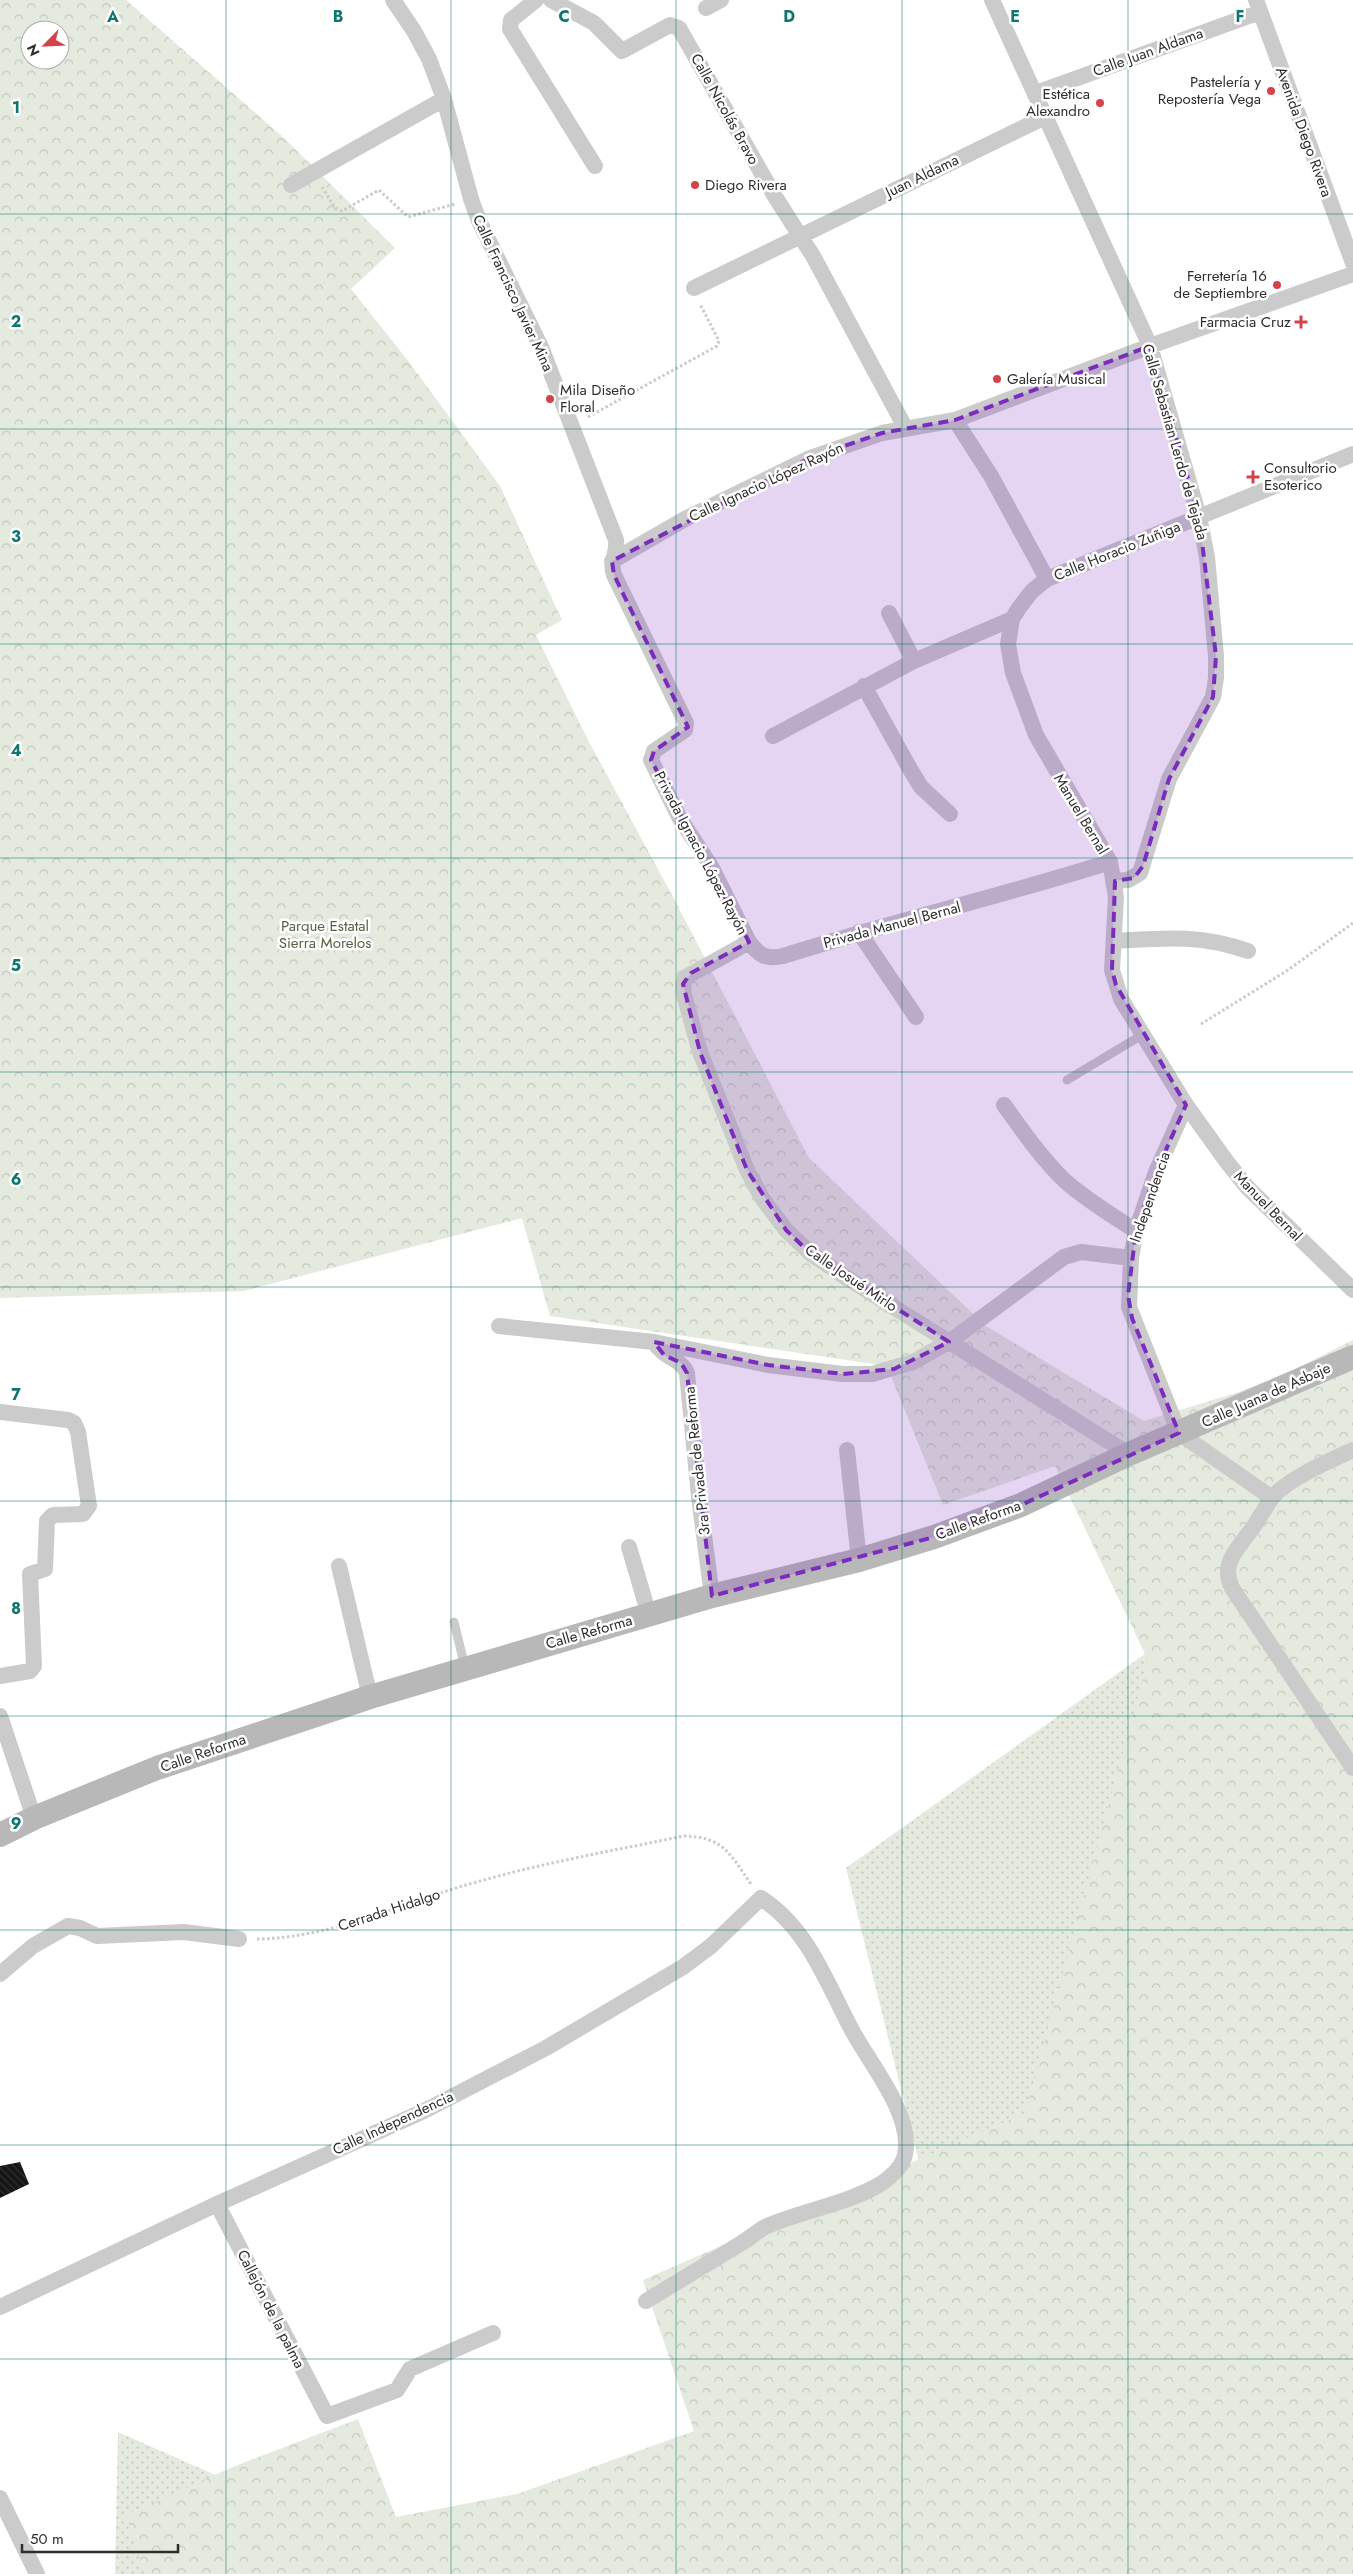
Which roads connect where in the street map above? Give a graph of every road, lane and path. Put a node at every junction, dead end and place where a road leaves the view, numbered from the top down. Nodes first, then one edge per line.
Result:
1 (393, 0) edge
2 (536, 0) edge
3 (551, 0) edge
4 (721, 0) edge
5 (992, 0) edge
6 (1258, 6) edge
7 (706, 8) dead end
8 (1036, 93) junction
9 (444, 99) junction
10 (1045, 117) junction
11 (595, 166) dead end
12 (312, 172) junction
13 (291, 184) dead end
14 (471, 199) junction
15 (799, 235) junction
16 (1348, 235) edge
17 (1353, 263) edge
18 (1353, 274) edge
19 (694, 288) joint
20 (1150, 346) junction
21 (955, 420) junction
22 (571, 426) junction
23 (906, 429) junction
24 (1353, 454) edge
25 (1199, 517) junction
26 (612, 560) junction
27 (1047, 579) junction
28 (888, 613) dead end
29 (1012, 619) junction
30 (914, 661) junction
31 (864, 686) junction
32 (686, 723) joint
33 (772, 736) dead end
34 (950, 814) dead end
35 (1110, 862) junction
36 (1115, 881) junction
37 (1353, 924) edge
38 (859, 932) junction
39 (1114, 941) junction
40 (749, 942) junction
41 (1248, 951) dead end
42 (916, 1017) dead end
43 (1201, 1024) dead end
44 (1142, 1035) junction
45 (1067, 1080) dead end
46 (1004, 1105) dead end
47 (1186, 1105) junction
48 (1136, 1231) junction
49 (1131, 1258) junction
50 (1353, 1290) edge
51 (499, 1326) dead end
52 (654, 1342) junction
53 (949, 1342) junction
54 (1353, 1357) edge
55 (0, 1412) edge
56 (1179, 1433) junction
57 (847, 1450) dead end
58 (1353, 1450) edge
59 (1129, 1454) junction
60 (1272, 1498) junction
61 (629, 1547) dead end
62 (859, 1560) junction
63 (339, 1566) dead end
64 (712, 1596) junction
65 (649, 1615) junction
66 (454, 1622) dead end
67 (465, 1667) junction
68 (0, 1676) edge
69 (370, 1697) junction
70 (0, 1716) edge
71 (1353, 1768) edge
72 (34, 1818) junction
73 (0, 1835) edge
74 (761, 1898) junction
75 (239, 1939) joint
76 (0, 1974) edge
77 (217, 2204) junction
78 (646, 2301) dead end
79 (0, 2307) edge
80 (493, 2333) dead end
81 (0, 2498) edge
82 (37, 2574) edge

1 - 9 street, Calle Francisco Javier Mina
2 - 11 street
3 - 15 street, Calle Nicolás Bravo
4 - 7 street
5 - 8 street, Calle Sebastian Lerdo de Tejada
6 - 8 street, Calle Juan Aldama
6 - 16 street, Avenida Diego Rivera
8 - 10 street, Calle Sebastian Lerdo de Tejada
9 - 12 street
9 - 14 street, Calle Francisco Javier Mina
10 - 15 street, Juan Aldama
10 - 20 street, Calle Sebastian Lerdo de Tejada
12 - 13 street
12 - 14 path
14 - 22 street, Calle Francisco Javier Mina
15 - 19 street, Juan Aldama
15 - 23 street, Calle Nicolás Bravo
16 - 17 street, Avenida Diego Rivera
18 - 20 street, Calle Ignacio López Rayón
19 - 22 path
20 - 21 street, Calle Ignacio López Rayón
20 - 25 street, Calle Sebastian Lerdo de Tejada
21 - 23 street, Calle Ignacio López Rayón
21 - 27 street
22 - 26 street, Calle Francisco Javier Mina
23 - 26 street, Calle Ignacio López Rayón
24 - 25 street, Calle Horacio Zuñiga
25 - 27 street, Calle Horacio Zuñiga
25 - 36 street, Calle Sebastian Lerdo de Tejada
26 - 32 street, Calle Francisco Javier Mina
27 - 29 street, Manuel Bernal
28 - 30 street
29 - 30 street
29 - 35 street, Manuel Bernal
30 - 31 street
31 - 33 street
31 - 34 street
32 - 40 street, Privada Ignacio López Rayón
35 - 36 street, Manuel Bernal
35 - 38 street, Privada Manuel Bernal
36 - 39 street, Manuel Bernal
37 - 43 path
38 - 40 street, Privada Manuel Bernal
38 - 42 street
39 - 41 street
39 - 44 street, Manuel Bernal
40 - 53 street, Calle Josué Mirlo
44 - 45 lane
44 - 47 street, Manuel Bernal
46 - 48 street
47 - 48 street, Independencia
47 - 50 street, Manuel Bernal
48 - 49 street, Independencia
49 - 53 street
49 - 56 street, Independencia
51 - 52 street
52 - 53 street
52 - 64 street, 3ra Privada de Reforma
53 - 59 street, Calle Josué Mirlo
54 - 56 street, Calle Juana de Asbaje
55 - 68 street
56 - 59 street, Calle Reforma
56 - 60 street
57 - 62 street
58 - 60 street
59 - 62 street, Calle Reforma
60 - 71 street
61 - 65 street
62 - 64 street, Calle Reforma
63 - 69 street
64 - 65 street, Calle Reforma
65 - 67 street, Calle Reforma
66 - 67 lane
67 - 69 street, Calle Reforma
69 - 72 street, Calle Reforma
70 - 72 street
72 - 73 street, Calle Reforma
74 - 75 path, Cerrada Hidalgo
74 - 77 street, Calle Independencia
74 - 78 street
75 - 76 street
77 - 79 street, Calle Independencia
77 - 80 street, Callejón de la palma
81 - 82 street

